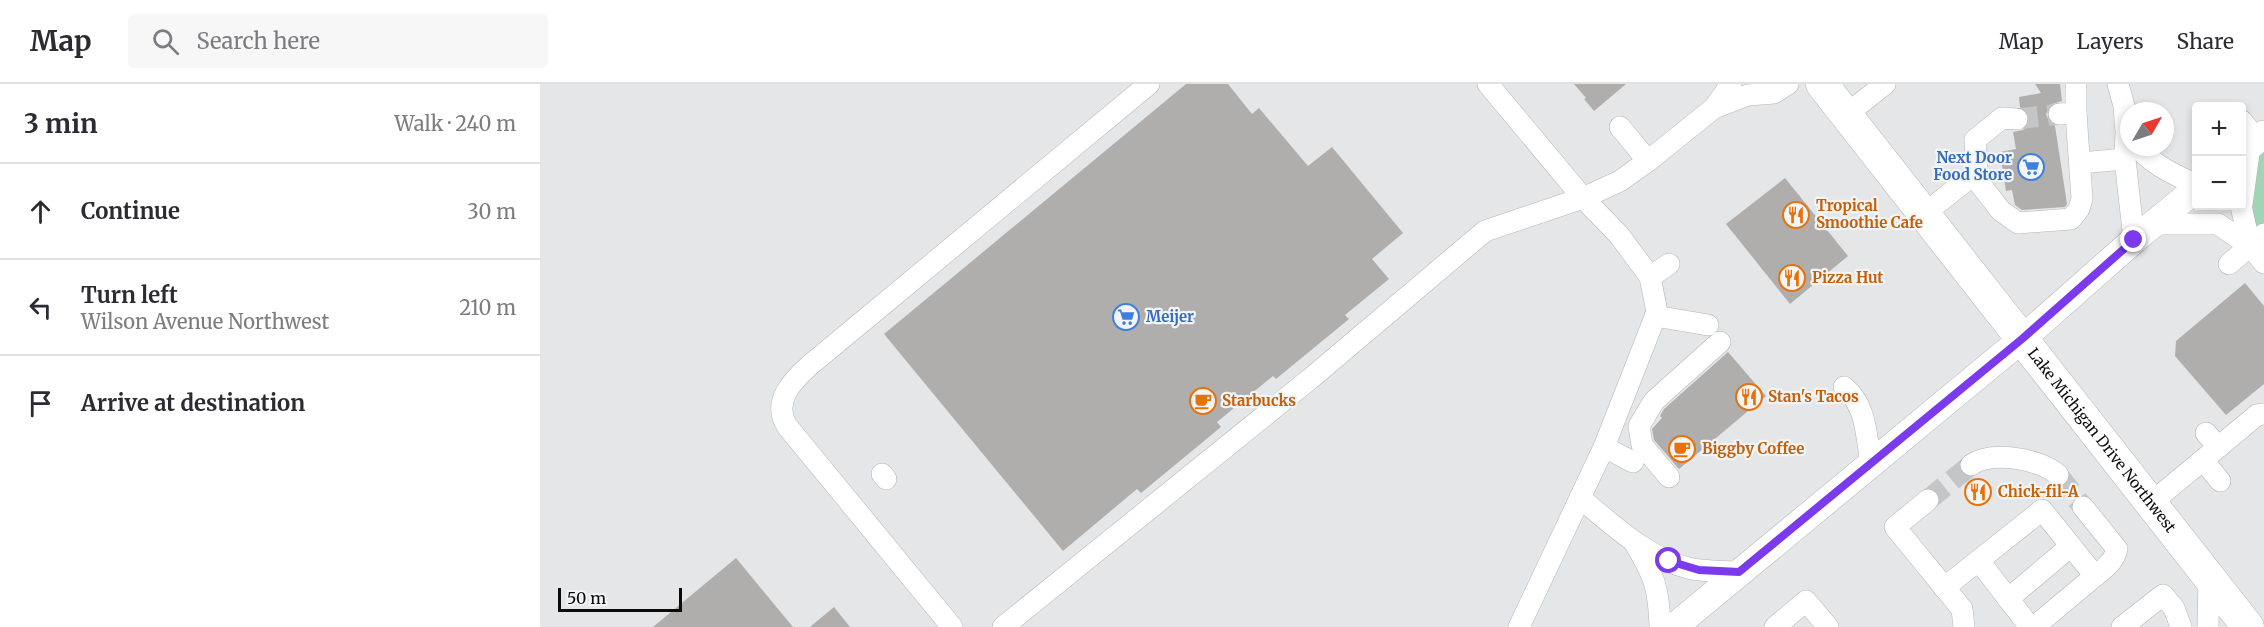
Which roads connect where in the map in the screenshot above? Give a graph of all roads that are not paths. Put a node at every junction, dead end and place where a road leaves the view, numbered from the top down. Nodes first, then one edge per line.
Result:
1 (1149, 84) edge
2 (1488, 84) edge
3 (1731, 84) edge
4 (1788, 84) edge
5 (1822, 84) edge
6 (1885, 84) edge
7 (2076, 84) edge
8 (2122, 84) edge
9 (2124, 102) edge
10 (1714, 108) junction
11 (1847, 114) junction
12 (2017, 119) tunnel mouth
13 (1620, 127) dead end
14 (2251, 139) edge
15 (2120, 147) edge
16 (2131, 156) edge
17 (2145, 156) edge
18 (1648, 161) junction
19 (2080, 163) junction
20 (2246, 172) edge
21 (1972, 175) junction
22 (2192, 185) edge
23 (2192, 190) edge
24 (1583, 198) junction
25 (2243, 210) edge
26 (1924, 213) junction
27 (2144, 232) junction
28 (2257, 240) edge
29 (2264, 263) edge
30 (1669, 264) dead end
31 (2229, 264) dead end
32 (1650, 277) junction
33 (1655, 316) junction
34 (2022, 339) junction
35 (1844, 387) dead end
36 (2264, 414) edge
37 (1600, 440) junction
38 (2209, 447) junction
39 (1633, 462) dead end
40 (1871, 463) junction
41 (1971, 465) tunnel mouth
42 (2058, 475) tunnel mouth
43 (1669, 477) dead end
44 (2220, 481) dead end
45 (1580, 498) junction
46 (1928, 500) tunnel mouth
47 (2151, 503) junction
48 (2083, 507) tunnel mouth
49 (1633, 542) junction
50 (2071, 546) junction
51 (1979, 561) junction
52 (1739, 572) junction
53 (2095, 576) junction
54 (2209, 577) junction
55 (1944, 588) junction
56 (2008, 598) junction
57 (952, 627) edge
58 (1003, 627) edge
59 (1519, 627) edge
60 (1660, 627) edge
61 (1674, 627) edge
62 (1775, 627) edge
63 (1828, 627) edge
64 (1964, 627) edge
65 (2032, 627) edge
66 (2122, 627) edge
67 (2181, 627) edge
68 (2208, 627) edge
69 (2248, 627) edge

1 - 57 street
2 - 24 street
3 - 10 street
4 - 10 street
5 - 11 highway, Lake Michigan Drive Northwest
6 - 11 street
7 - 19 street
8 - 9 street
10 - 18 street
11 - 26 highway, Lake Michigan Drive Northwest
12 - 21 street
13 - 18 street
14 - 20 street
15 - 19 street
16 - 27 street
17 - 22 street
18 - 24 street
19 - 21 street
21 - 26 street
23 - 27 main road
24 - 32 street
24 - 58 street
25 - 28 street
26 - 34 highway, Lake Michigan Drive Northwest
27 - 28 street
27 - 34 main road
28 - 29 street
28 - 31 street
30 - 32 street
32 - 33 street
33 - 37 street
33 - 43 street
34 - 40 main road
34 - 47 highway, Lake Michigan Drive Northwest
35 - 40 street
36 - 38 street
37 - 39 street
37 - 45 street
38 - 44 street
38 - 47 street
40 - 52 main road
41 - 42 street
45 - 49 street
45 - 59 street
46 - 55 street
47 - 54 highway, Lake Michigan Drive Northwest
48 - 53 street
49 - 52 street
49 - 60 street
50 - 51 street
50 - 53 street
50 - 56 street
51 - 55 street
51 - 56 street
52 - 61 main road
53 - 65 street
54 - 68 street
54 - 69 highway, Lake Michigan Drive Northwest
55 - 64 street
56 - 65 street
62 - 63 street
66 - 67 street

